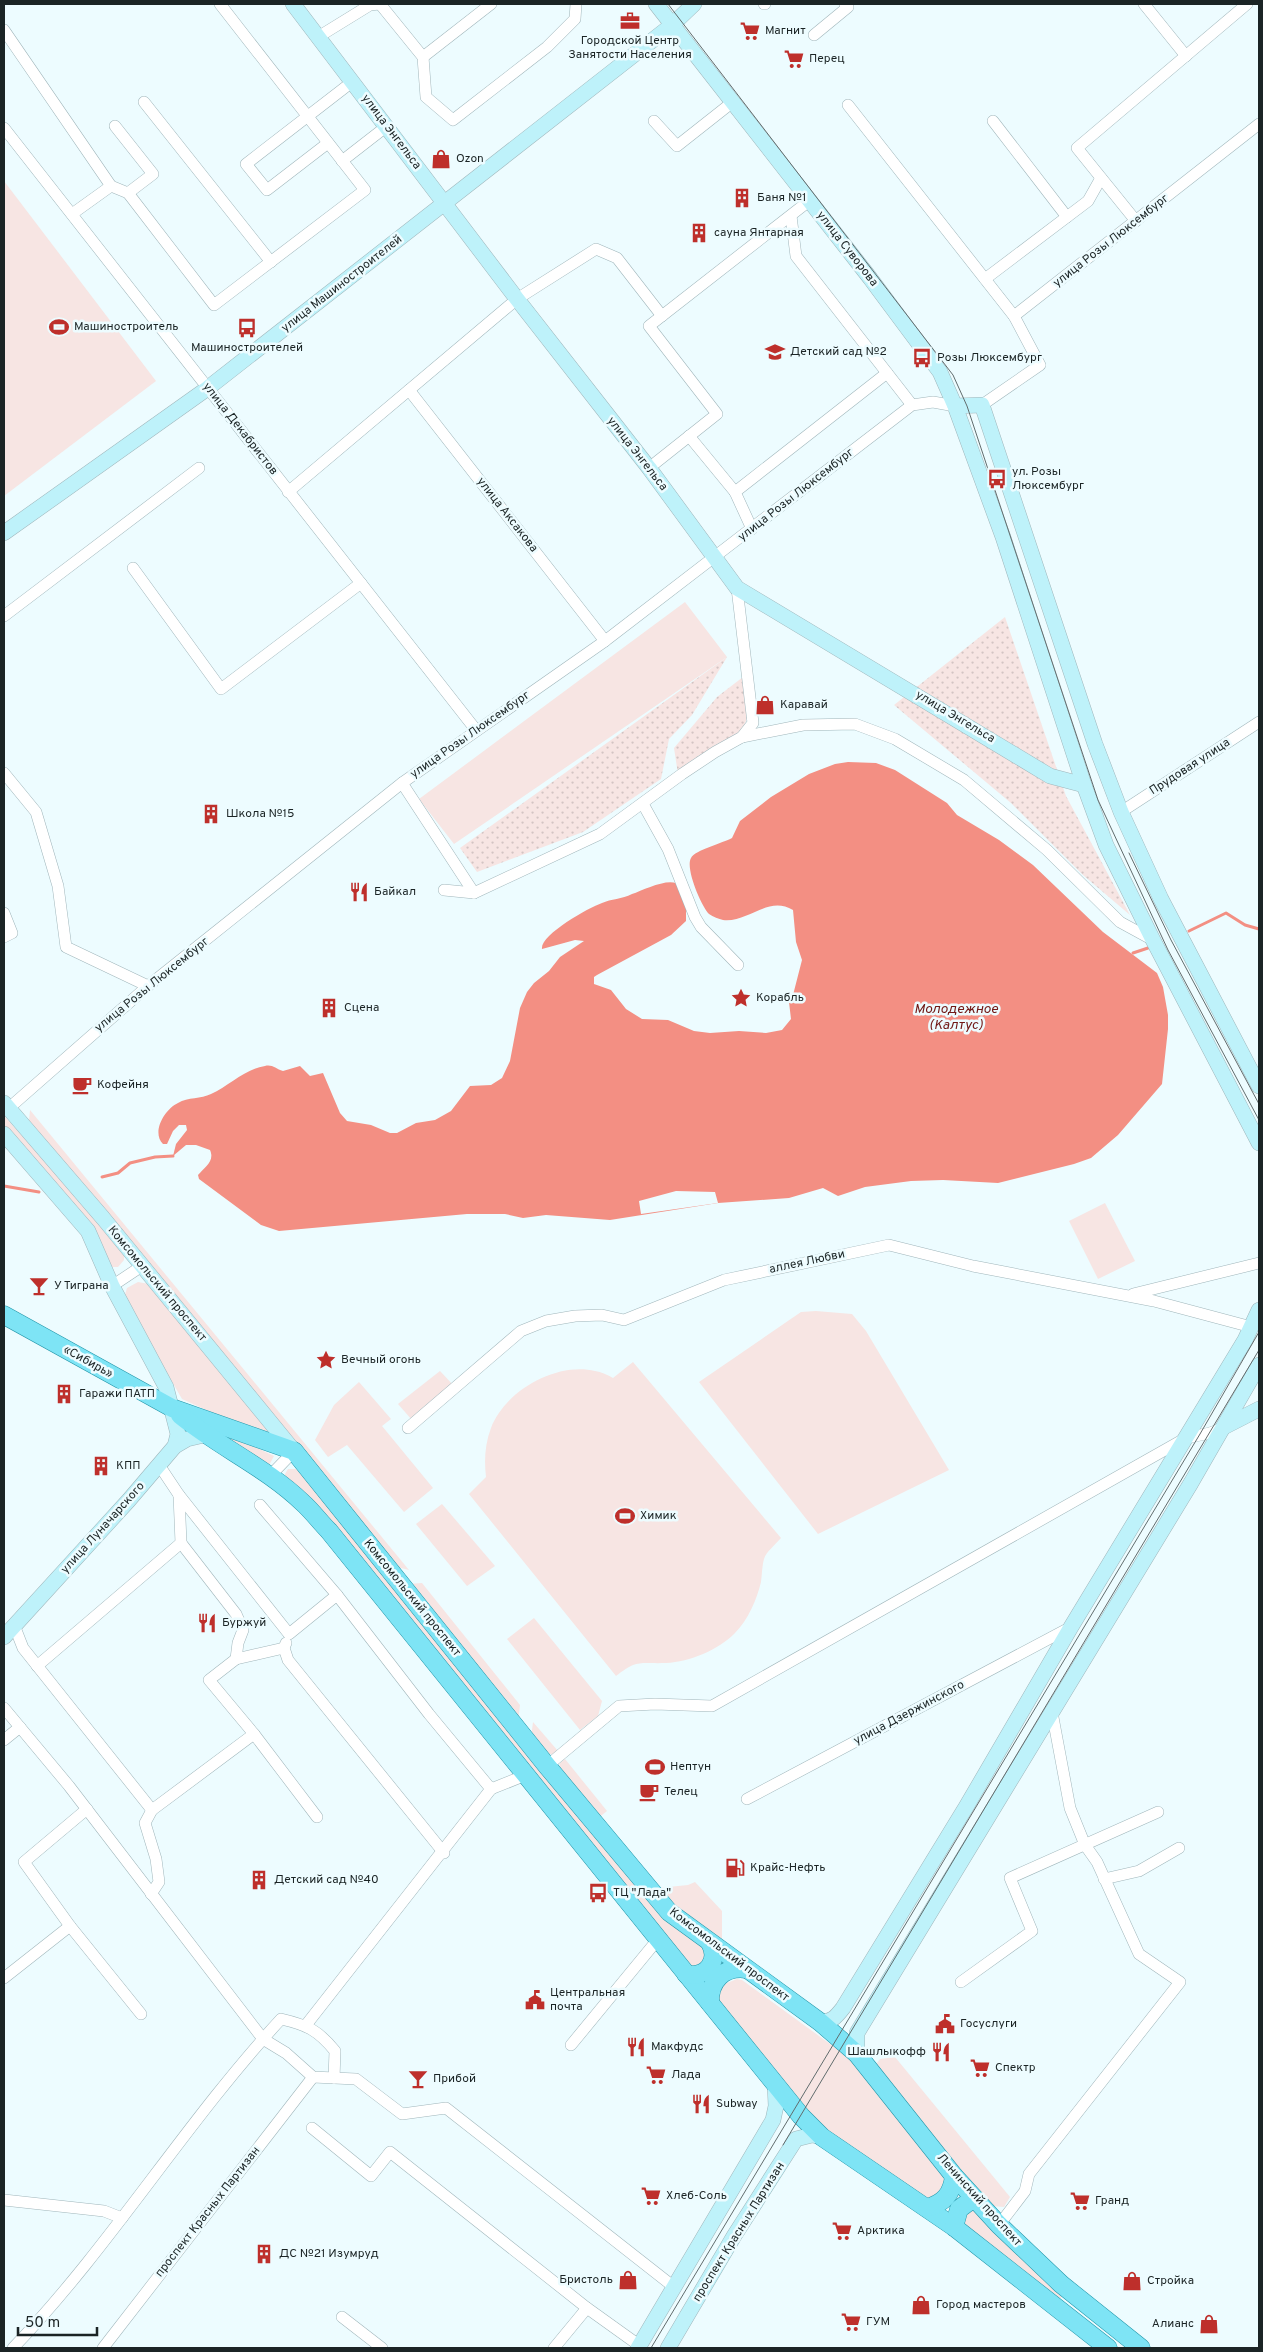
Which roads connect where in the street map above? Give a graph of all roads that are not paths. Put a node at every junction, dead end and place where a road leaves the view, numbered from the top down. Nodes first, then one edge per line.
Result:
1 (220, 4) edge
2 (293, 4) edge
3 (374, 4) edge
4 (490, 4) edge
5 (576, 4) edge
6 (656, 4) edge
7 (694, 4) edge
8 (845, 4) edge
9 (1144, 4) edge
10 (1247, 4) edge
11 (672, 24) junction
12 (4, 30) edge
13 (814, 35) dead end
14 (318, 37) junction
15 (1186, 56) junction
16 (424, 57) junction
17 (352, 82) junction
18 (734, 101) junction
19 (144, 102) dead end
20 (848, 105) dead end
21 (308, 116) junction
22 (654, 121) dead end
23 (994, 121) dead end
24 (1259, 124) edge
25 (115, 126) dead end
26 (387, 126) junction
27 (4, 128) edge
28 (328, 143) junction
29 (342, 161) junction
30 (1101, 178) junction
31 (111, 186) junction
32 (128, 193) junction
33 (809, 201) junction
34 (444, 202) junction
35 (72, 214) junction
36 (791, 216) junction
37 (1067, 217) junction
38 (1136, 221) junction
39 (270, 262) junction
40 (985, 279) junction
41 (516, 299) junction
42 (662, 316) junction
43 (1014, 316) junction
44 (887, 374) junction
45 (208, 388) junction
46 (409, 390) junction
47 (912, 405) junction
48 (982, 405) junction
49 (955, 406) junction
50 (689, 436) junction
51 (199, 468) dead end
52 (649, 468) junction
53 (288, 492) junction
54 (735, 492) junction
55 (752, 529) junction
56 (4, 533) edge
57 (716, 557) junction
58 (134, 568) dead end
59 (361, 582) junction
60 (737, 588) junction
61 (4, 616) edge
62 (605, 641) junction
63 (1259, 722) edge
64 (476, 730) junction
65 (742, 737) junction
66 (4, 773) edge
67 (402, 784) junction
68 (1084, 785) junction
69 (643, 804) junction
70 (1121, 812) junction
71 (444, 890) dead end
72 (474, 893) junction
73 (4, 913) edge
74 (4, 937) edge
75 (1153, 940) junction
76 (738, 965) dead end
77 (148, 986) junction
78 (1259, 1086) edge
79 (6, 1106) edge
80 (4, 1134) edge
81 (1259, 1143) edge
82 (1259, 1263) edge
83 (142, 1266) junction
84 (112, 1286) junction
85 (1129, 1296) junction
86 (1259, 1310) edge
87 (4, 1315) edge
88 (1244, 1324) dead end
89 (1259, 1365) edge
90 (172, 1408) junction
91 (1259, 1409) edge
92 (408, 1428) dead end
93 (1223, 1428) junction
94 (204, 1435) junction
95 (1186, 1438) junction
96 (175, 1446) junction
97 (294, 1451) junction
98 (159, 1465) junction
99 (269, 1477) junction
100 (179, 1495) junction
101 (260, 1505) dead end
102 (181, 1542) junction
103 (337, 1595) junction
104 (14, 1625) junction
105 (1071, 1627) junction
106 (289, 1634) junction
107 (4, 1637) edge
108 (284, 1648) junction
109 (236, 1659) junction
110 (37, 1666) junction
111 (4, 1708) edge
112 (1052, 1712) junction
113 (20, 1727) junction
114 (254, 1734) junction
115 (4, 1740) edge
116 (547, 1766) junction
117 (526, 1775) junction
118 (491, 1789) junction
119 (747, 1799) dead end
120 (87, 1809) junction
121 (152, 1810) junction
122 (1158, 1812) dead end
123 (317, 1817) dead end
124 (1085, 1845) junction
125 (1179, 1848) dead end
126 (444, 1852) junction
127 (1104, 1879) junction
128 (151, 1894) junction
129 (70, 1926) junction
130 (659, 1938) junction
131 (710, 1943) junction
132 (746, 1969) junction
133 (686, 1974) junction
134 (4, 1978) edge
135 (961, 1982) dead end
136 (710, 2003) junction
137 (141, 2014) dead end
138 (820, 2022) junction
139 (306, 2025) junction
140 (263, 2039) junction
141 (571, 2045) dead end
142 (857, 2054) junction
143 (313, 2076) junction
144 (334, 2078) junction
145 (775, 2085) junction
146 (312, 2128) dead end
147 (822, 2136) junction
148 (954, 2176) junction
149 (974, 2198) junction
150 (4, 2200) edge
151 (927, 2208) junction
152 (122, 2218) junction
153 (999, 2225) junction
154 (954, 2228) junction
155 (674, 2287) junction
156 (587, 2308) junction
157 (342, 2317) dead end
158 (637, 2347) edge
159 (13, 2348) edge
160 (103, 2348) edge
161 (382, 2348) edge
162 (554, 2348) edge
163 (670, 2348) edge
164 (1108, 2348) edge
165 (1141, 2348) edge

1 - 21 street
2 - 14 main road, улица Энгельса
3 - 14 street
3 - 16 street
4 - 16 street
5 - 16 street
6 - 11 main road, улица Суворова
7 - 11 main road, улица Машиностроителей
8 - 13 street
9 - 15 street
10 - 15 street
11 - 18 main road, улица Суворова
11 - 34 main road, улица Машиностроителей
12 - 31 street
14 - 17 main road, улица Энгельса
15 - 30 street
17 - 21 street
17 - 26 main road, улица Энгельса
18 - 22 street
18 - 33 main road, улица Суворова
19 - 39 street
20 - 40 street
21 - 28 street
21 - 28 street
23 - 37 street
24 - 38 street, улица Розы Люксембург
25 - 32 street
26 - 29 street
26 - 34 main road, улица Энгельса
27 - 35 street, улица Декабристов
28 - 29 street
29 - 39 street
30 - 37 street
30 - 38 street
31 - 32 street
31 - 35 street
32 - 39 street
33 - 36 street
33 - 49 main road, улица Суворова
34 - 41 main road, улица Энгельса
34 - 45 main road, улица Машиностроителей
35 - 45 street, улица Декабристов
36 - 42 street
36 - 44 street
37 - 40 street
38 - 43 street, улица Розы Люксембург
40 - 43 street
41 - 42 street
41 - 46 street
41 - 52 main road, улица Энгельса
42 - 50 street
43 - 48 street
44 - 47 street
44 - 54 street
45 - 53 street, улица Декабристов
45 - 56 main road, улица Машиностроителей
46 - 53 street
46 - 62 street, улица Аксакова
47 - 49 street
47 - 55 street, улица Розы Люксембург
48 - 49 main road
48 - 70 main road
49 - 68 main road, улица Суворова
50 - 52 street
50 - 54 street
51 - 61 street
52 - 57 main road, улица Энгельса
53 - 59 street, улица Декабристов
54 - 55 street
55 - 57 street, улица Розы Люксембург
57 - 60 main road, улица Энгельса
57 - 62 street, улица Розы Люксембург
58 - 59 street
59 - 64 street, улица Декабристов
60 - 65 street
60 - 68 main road, улица Энгельса
62 - 64 street, улица Розы Люксембург
63 - 70 street, Прудовая улица
64 - 67 street, улица Розы Люксембург
65 - 69 street
65 - 75 street
66 - 77 street
67 - 72 street
67 - 77 street, улица Розы Люксембург
68 - 75 main road, улица Суворова
69 - 72 street
69 - 76 street
70 - 78 main road
71 - 72 street
73 - 74 street
75 - 81 main road, улица Суворова
77 - 79 street, улица Розы Люксембург
79 - 83 main road, Комсомольский проспект
80 - 84 main road, Комсомольский проспект
82 - 85 street
83 - 84 street
83 - 97 main road, Комсомольский проспект
84 - 90 main road, Комсомольский проспект
85 - 88 street, аллея Любви
85 - 92 street, аллея Любви
86 - 95 main road
87 - 90 main road, «Сибирь»
89 - 93 main road
90 - 94 main road, «Сибирь»
90 - 96 main road
90 - 97 main road, «Сибирь»
91 - 93 main road
93 - 95 street
93 - 112 main road
94 - 96 main road
94 - 99 main road, «Сибирь»
95 - 105 main road
95 - 116 street
96 - 98 main road, улица Луначарского
97 - 99 street
97 - 116 main road, Комсомольский проспект
98 - 100 street
98 - 104 main road, улица Луначарского
99 - 117 main road, Комсомольский проспект
100 - 102 street
100 - 106 street
101 - 103 street
102 - 109 street
102 - 110 street
103 - 106 street
103 - 118 street
104 - 107 main road, улица Луначарского
104 - 110 street
105 - 119 street, улица Дзержинского
105 - 138 main road
106 - 108 street
108 - 109 street
108 - 126 street
109 - 114 street
110 - 121 street
111 - 113 street
112 - 124 street
112 - 142 main road
113 - 115 street
113 - 120 street
114 - 121 street
114 - 123 street
116 - 131 main road, Комсомольский проспект
117 - 118 street
117 - 130 main road, Комсомольский проспект
118 - 126 street
120 - 128 street
120 - 129 street
121 - 128 street
122 - 124 street
124 - 127 street
124 - 135 street
125 - 127 street
126 - 139 street
127 - 153 street
128 - 140 street
129 - 134 street
129 - 137 street
130 - 133 main road, Комсомольский проспект
130 - 141 street
131 - 132 main road, Комсомольский проспект
131 - 133 main road
132 - 136 main road
132 - 138 main road, Комсомольский проспект
133 - 136 main road, Комсомольский проспект
136 - 145 main road, Комсомольский проспект
138 - 142 main road, Комсомольский проспект
139 - 140 street
139 - 144 street
140 - 143 street
140 - 152 street
142 - 148 main road, Ленинский проспект
143 - 144 street
143 - 160 street, проспект Красных Партизан
144 - 155 street
145 - 147 main road, Комсомольский проспект
145 - 155 main road, проспект Красных Партизан
146 - 156 street
147 - 151 main road, Ленинский проспект
147 - 163 main road, проспект Красных Партизан
148 - 149 main road, Ленинский проспект
148 - 151 main road
149 - 153 main road, Ленинский проспект
149 - 154 main road
150 - 152 street
151 - 154 main road, Ленинский проспект
152 - 159 street
153 - 165 main road, Ленинский проспект
154 - 164 main road, Ленинский проспект
155 - 158 main road, проспект Красных Партизан
156 - 158 street
156 - 162 street
157 - 161 street

